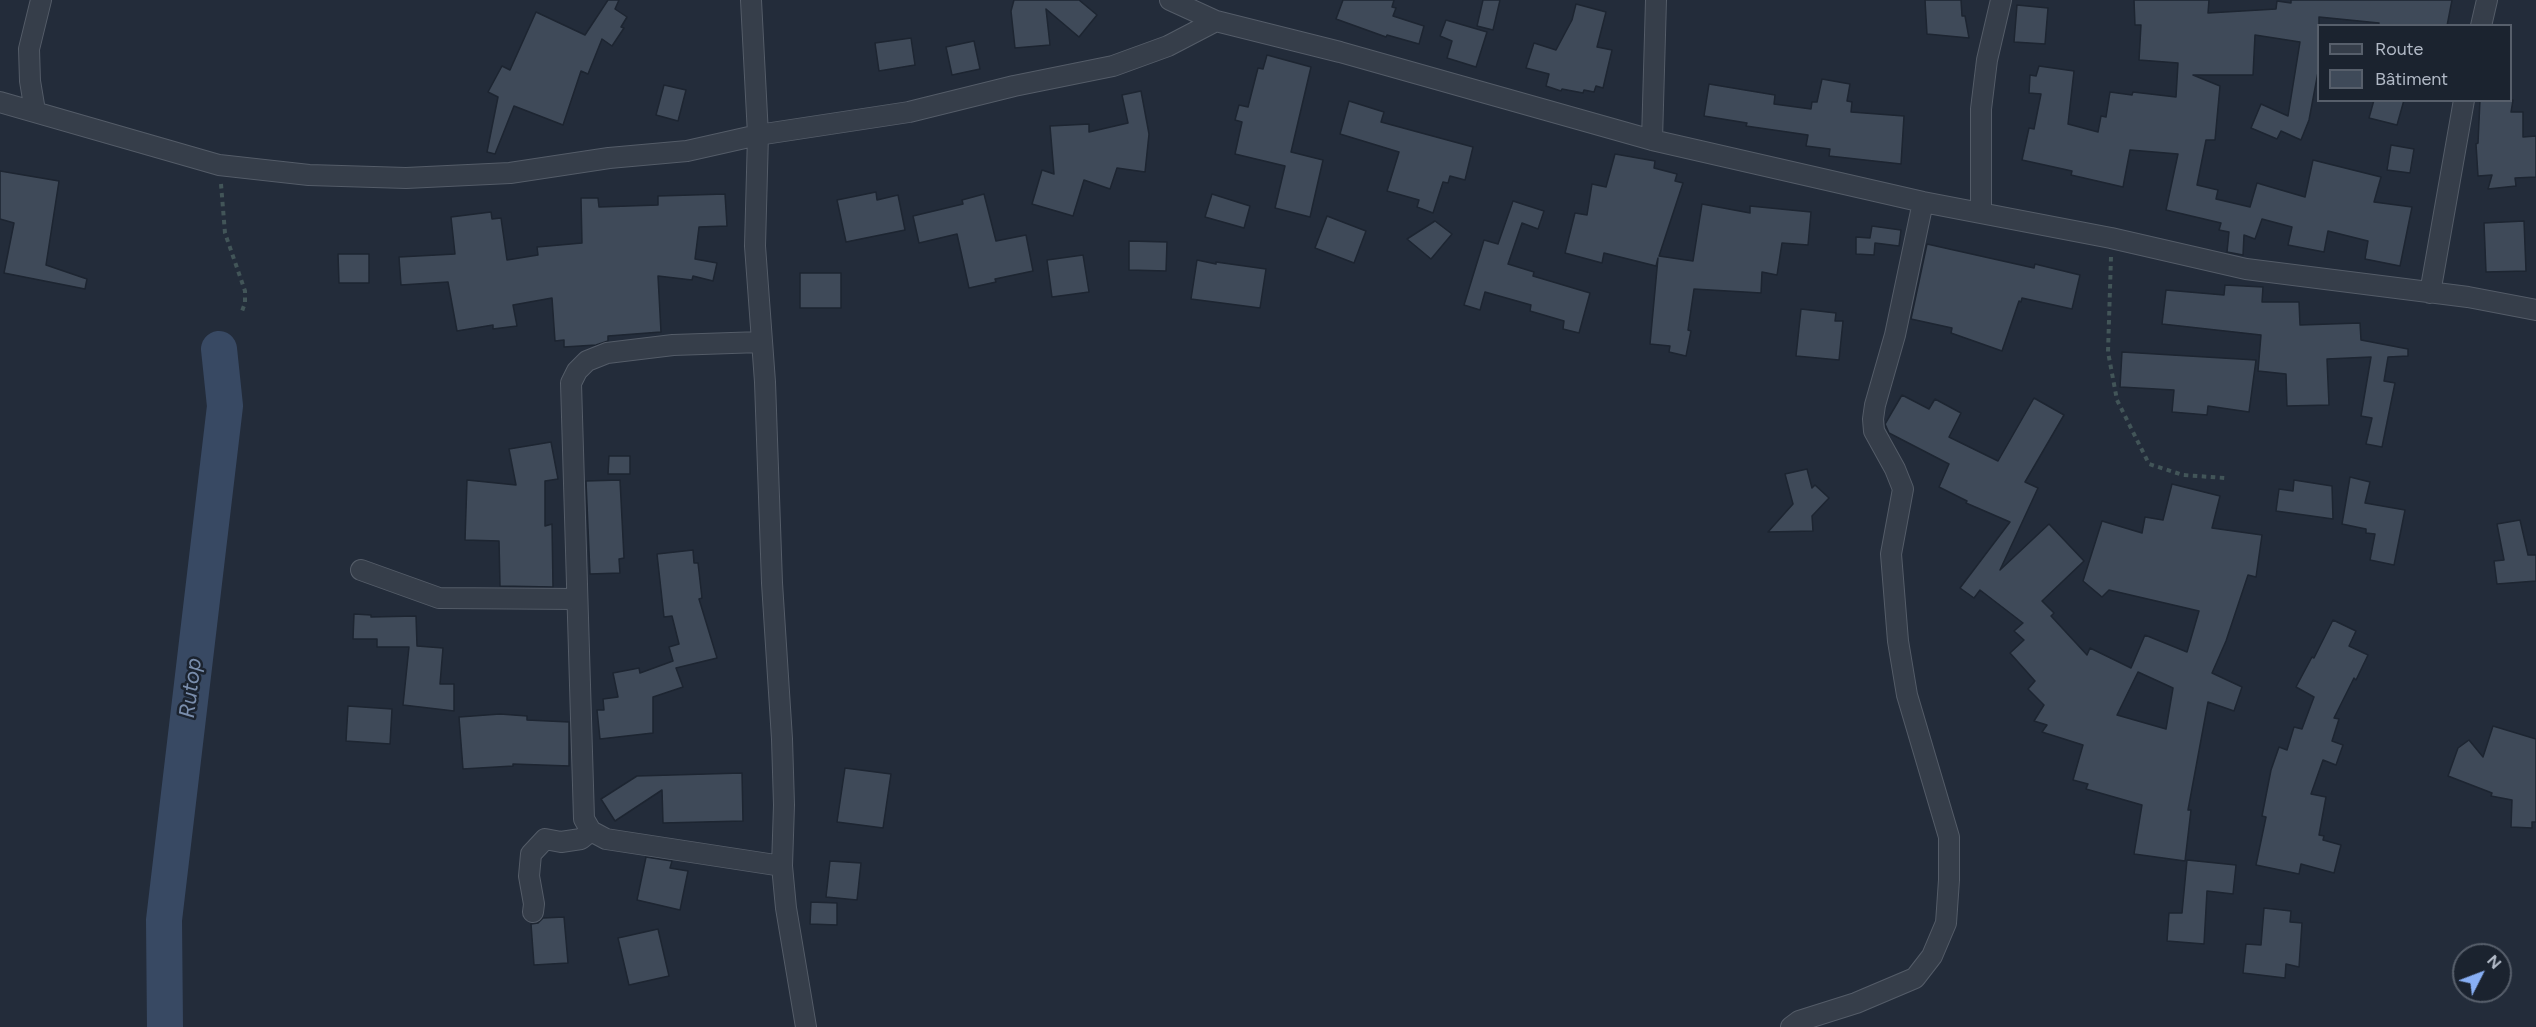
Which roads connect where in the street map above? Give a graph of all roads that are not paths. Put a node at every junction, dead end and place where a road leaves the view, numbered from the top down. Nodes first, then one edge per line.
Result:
1 (41, 0) edge
2 (751, 0) edge
3 (1170, 0) edge
4 (1656, 0) edge
5 (2001, 0) edge
6 (2487, 0) edge
7 (1216, 21) junction
8 (2481, 24) edge
9 (0, 102) edge
10 (2464, 102) edge
11 (35, 111) junction
12 (758, 135) junction
13 (1652, 140) junction
14 (1923, 202) junction
15 (1981, 213) junction
16 (2430, 292) junction
17 (2536, 310) edge
18 (761, 342) junction
19 (361, 570) dead end
20 (578, 599) junction
21 (591, 831) junction
22 (782, 866) junction
23 (533, 912) dead end
24 (806, 1027) edge
25 (1791, 1027) edge

1 - 11 street
2 - 12 street
3 - 7 street
4 - 13 street
5 - 15 street
6 - 8 street
7 - 12 street
7 - 13 street
9 - 11 street
10 - 16 street
11 - 12 street
12 - 18 street
13 - 14 street
14 - 15 street
14 - 25 street
15 - 16 street
16 - 17 street
18 - 20 street
18 - 22 street
19 - 20 street
20 - 21 street
21 - 22 street
21 - 23 street
22 - 24 street

